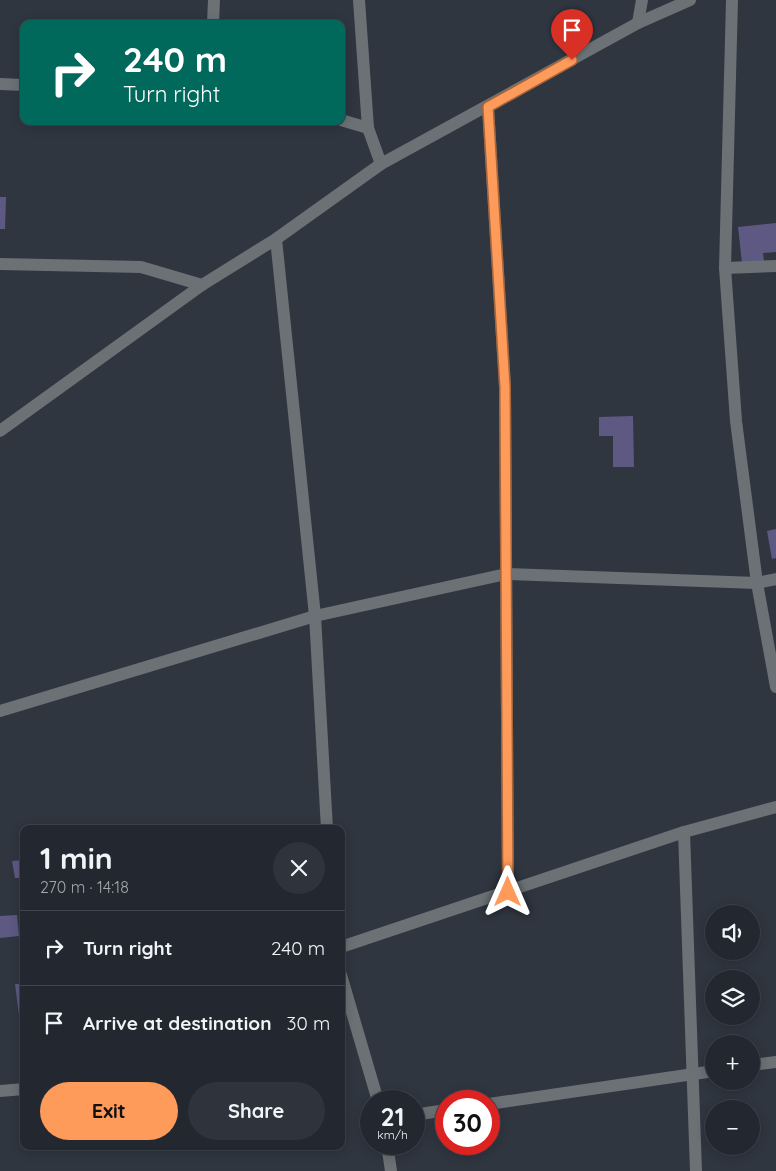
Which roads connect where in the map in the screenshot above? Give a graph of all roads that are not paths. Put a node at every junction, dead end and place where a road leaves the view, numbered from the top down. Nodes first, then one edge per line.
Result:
1 (214, 0) edge
2 (359, 0) edge
3 (642, 0) edge
4 (690, 0) edge
5 (732, 0) edge
6 (214, 20) edge
7 (638, 23) junction
8 (0, 84) edge
9 (20, 85) edge
10 (488, 107) junction
11 (345, 121) edge
12 (368, 128) junction
13 (382, 164) junction
14 (276, 240) junction
15 (0, 264) edge
16 (776, 266) edge
17 (725, 268) junction
18 (202, 285) junction
19 (0, 431) edge
20 (506, 574) junction
21 (776, 579) edge
22 (757, 583) junction
23 (315, 616) junction
24 (776, 687) edge
25 (0, 711) edge
26 (776, 807) edge
27 (327, 825) edge
28 (684, 832) junction
29 (508, 892) junction
30 (345, 946) edge
31 (345, 994) edge
32 (776, 1062) edge
33 (760, 1064) edge
34 (705, 1072) edge
35 (694, 1074) junction
36 (20, 1090) edge
37 (375, 1090) edge
38 (0, 1092) edge
39 (500, 1102) edge
40 (389, 1155) edge
41 (391, 1171) edge
42 (696, 1171) edge

1 - 6 street
2 - 12 street
3 - 7 street
4 - 7 street
5 - 17 street
7 - 10 street
8 - 9 street
10 - 13 street
10 - 20 street
11 - 12 street
12 - 13 street
13 - 14 street
14 - 18 street
14 - 23 street
15 - 18 street
16 - 17 street
17 - 22 street
18 - 19 street
20 - 22 street
20 - 23 street
20 - 29 street
21 - 22 street
22 - 24 street
23 - 25 street
23 - 27 street
26 - 28 street
28 - 29 street
28 - 35 street
29 - 30 street
31 - 37 street
32 - 33 street
34 - 35 street
35 - 39 street
35 - 42 street
36 - 38 street
40 - 41 street

